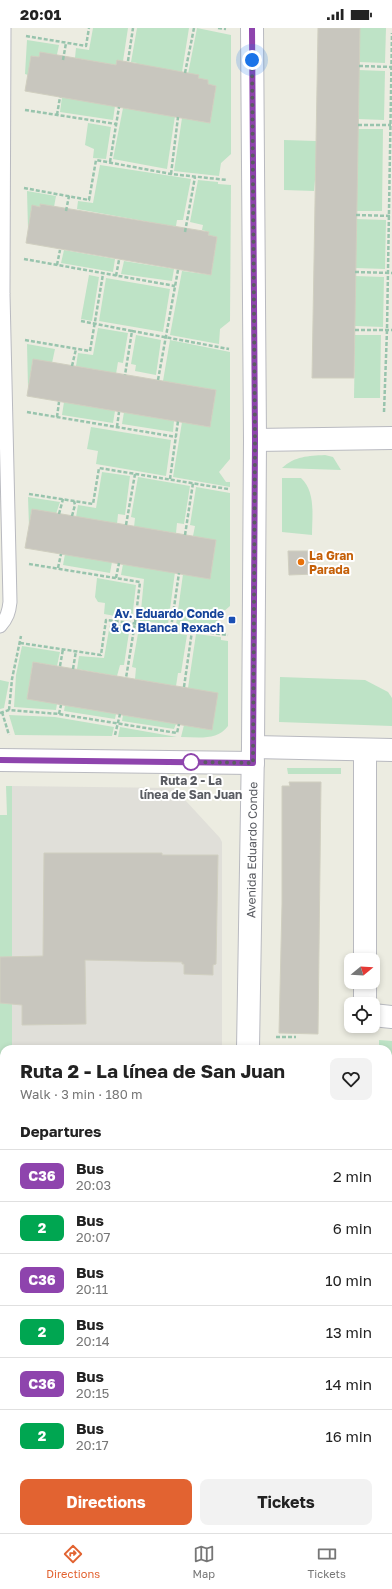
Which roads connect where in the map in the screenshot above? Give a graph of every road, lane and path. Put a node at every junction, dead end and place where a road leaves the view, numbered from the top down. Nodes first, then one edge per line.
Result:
1 (4, 28) edge
2 (89, 28) edge
3 (133, 28) edge
4 (194, 28) edge
5 (252, 28) edge
6 (392, 33) edge
7 (23, 35) dead end
8 (66, 43) junction
9 (63, 60) dead end
10 (128, 61) dead end
11 (359, 66) dead end
12 (392, 67) edge
13 (185, 73) dead end
14 (60, 97) dead end
15 (119, 107) dead end
16 (23, 110) dead end
17 (57, 115) junction
18 (178, 117) dead end
19 (116, 124) junction
20 (392, 124) edge
21 (358, 125) dead end
22 (110, 162) junction
23 (170, 174) junction
24 (194, 177) junction
25 (231, 181) dead end
26 (23, 188) dead end
27 (69, 196) junction
28 (66, 211) dead end
29 (356, 215) dead end
30 (391, 216) edge
31 (185, 232) dead end
32 (60, 250) dead end
33 (24, 259) dead end
34 (119, 260) dead end
35 (57, 265) junction
36 (178, 270) dead end
37 (355, 272) dead end
38 (390, 273) edge
39 (103, 274) junction
40 (116, 276) junction
41 (175, 286) junction
42 (81, 321) dead end
43 (95, 324) junction
44 (355, 330) dead end
45 (388, 330) junction
46 (392, 330) edge
47 (132, 331) junction
48 (166, 337) junction
49 (24, 339) dead end
50 (76, 349) junction
51 (235, 350) dead end
52 (72, 366) dead end
53 (125, 375) dead end
54 (158, 380) dead end
55 (60, 402) dead end
56 (385, 404) dead end
57 (25, 412) dead end
58 (119, 412) dead end
59 (57, 417) junction
60 (178, 421) dead end
61 (117, 427) junction
62 (176, 437) junction
63 (392, 438) edge
64 (255, 440) junction
65 (135, 474) junction
66 (170, 479) junction
67 (193, 483) junction
68 (230, 490) dead end
69 (25, 493) dead end
70 (63, 500) junction
71 (73, 501) junction
72 (58, 514) dead end
73 (72, 516) dead end
74 (126, 525) dead end
75 (185, 535) dead end
76 (60, 554) dead end
77 (25, 563) dead end
78 (119, 563) dead end
79 (58, 568) junction
80 (178, 573) dead end
81 (116, 578) junction
82 (136, 623) junction
83 (0, 626) edge
84 (171, 628) junction
85 (21, 631) dead end
86 (192, 631) junction
87 (235, 636) dead end
88 (20, 643) junction
89 (63, 649) junction
90 (76, 652) junction
91 (60, 666) dead end
92 (73, 669) dead end
93 (126, 678) dead end
94 (184, 687) dead end
95 (61, 704) dead end
96 (8, 710) junction
97 (1, 713) edge
98 (59, 714) junction
99 (120, 714) dead end
100 (118, 723) junction
101 (179, 724) dead end
102 (10, 741) dead end
103 (114, 741) dead end
104 (365, 750) junction
105 (392, 750) edge
106 (253, 755) junction
107 (0, 760) edge
108 (365, 953) edge
109 (380, 1016) edge
110 (392, 1017) edge
111 (276, 1037) dead end
112 (296, 1038) dead end
113 (248, 1045) edge

1 - 83 lane
2 - 8 path
3 - 10 path
4 - 13 path
5 - 64 street, Avenida Eduardo Conde
6 - 12 path
7 - 8 path
8 - 9 path
11 - 12 path
12 - 20 path
14 - 17 path
15 - 19 path
16 - 17 path
17 - 19 path
18 - 23 path
19 - 22 path
20 - 21 path
20 - 30 path
22 - 23 path
22 - 27 path
23 - 24 path
24 - 25 path
24 - 31 path
26 - 27 path
27 - 28 path
29 - 30 path
30 - 38 path
32 - 35 path
33 - 35 path
34 - 40 path
35 - 39 path
36 - 41 path
37 - 38 path
38 - 45 path
39 - 40 path
39 - 43 path
40 - 41 path
41 - 48 path
42 - 43 path
43 - 47 path
43 - 50 path
44 - 45 path
45 - 46 path
45 - 56 path
47 - 48 path
47 - 53 path
48 - 51 path
48 - 54 path
49 - 50 path
50 - 52 path
55 - 59 path
57 - 59 path
58 - 61 path
59 - 61 path
60 - 62 path
61 - 62 path
62 - 66 path
63 - 64 street
64 - 106 street, Avenida Eduardo Conde
65 - 66 path
65 - 71 path
65 - 74 path
66 - 67 path
67 - 68 path
67 - 75 path
69 - 70 path
70 - 71 path
70 - 72 path
71 - 73 path
76 - 79 path
77 - 79 path
78 - 81 path
79 - 81 path
80 - 84 path
81 - 82 path
82 - 84 path
82 - 90 path
82 - 93 path
84 - 86 path
85 - 88 path
86 - 87 path
86 - 94 path
88 - 89 path
88 - 96 path
89 - 90 path
89 - 91 path
90 - 92 path
95 - 98 path
96 - 97 path
96 - 98 path
97 - 102 path
98 - 100 path
99 - 100 path
100 - 101 path
100 - 103 path
104 - 105 street
104 - 106 street
104 - 108 street
106 - 107 street
106 - 113 street, Avenida Eduardo Conde
109 - 110 street
111 - 112 path

